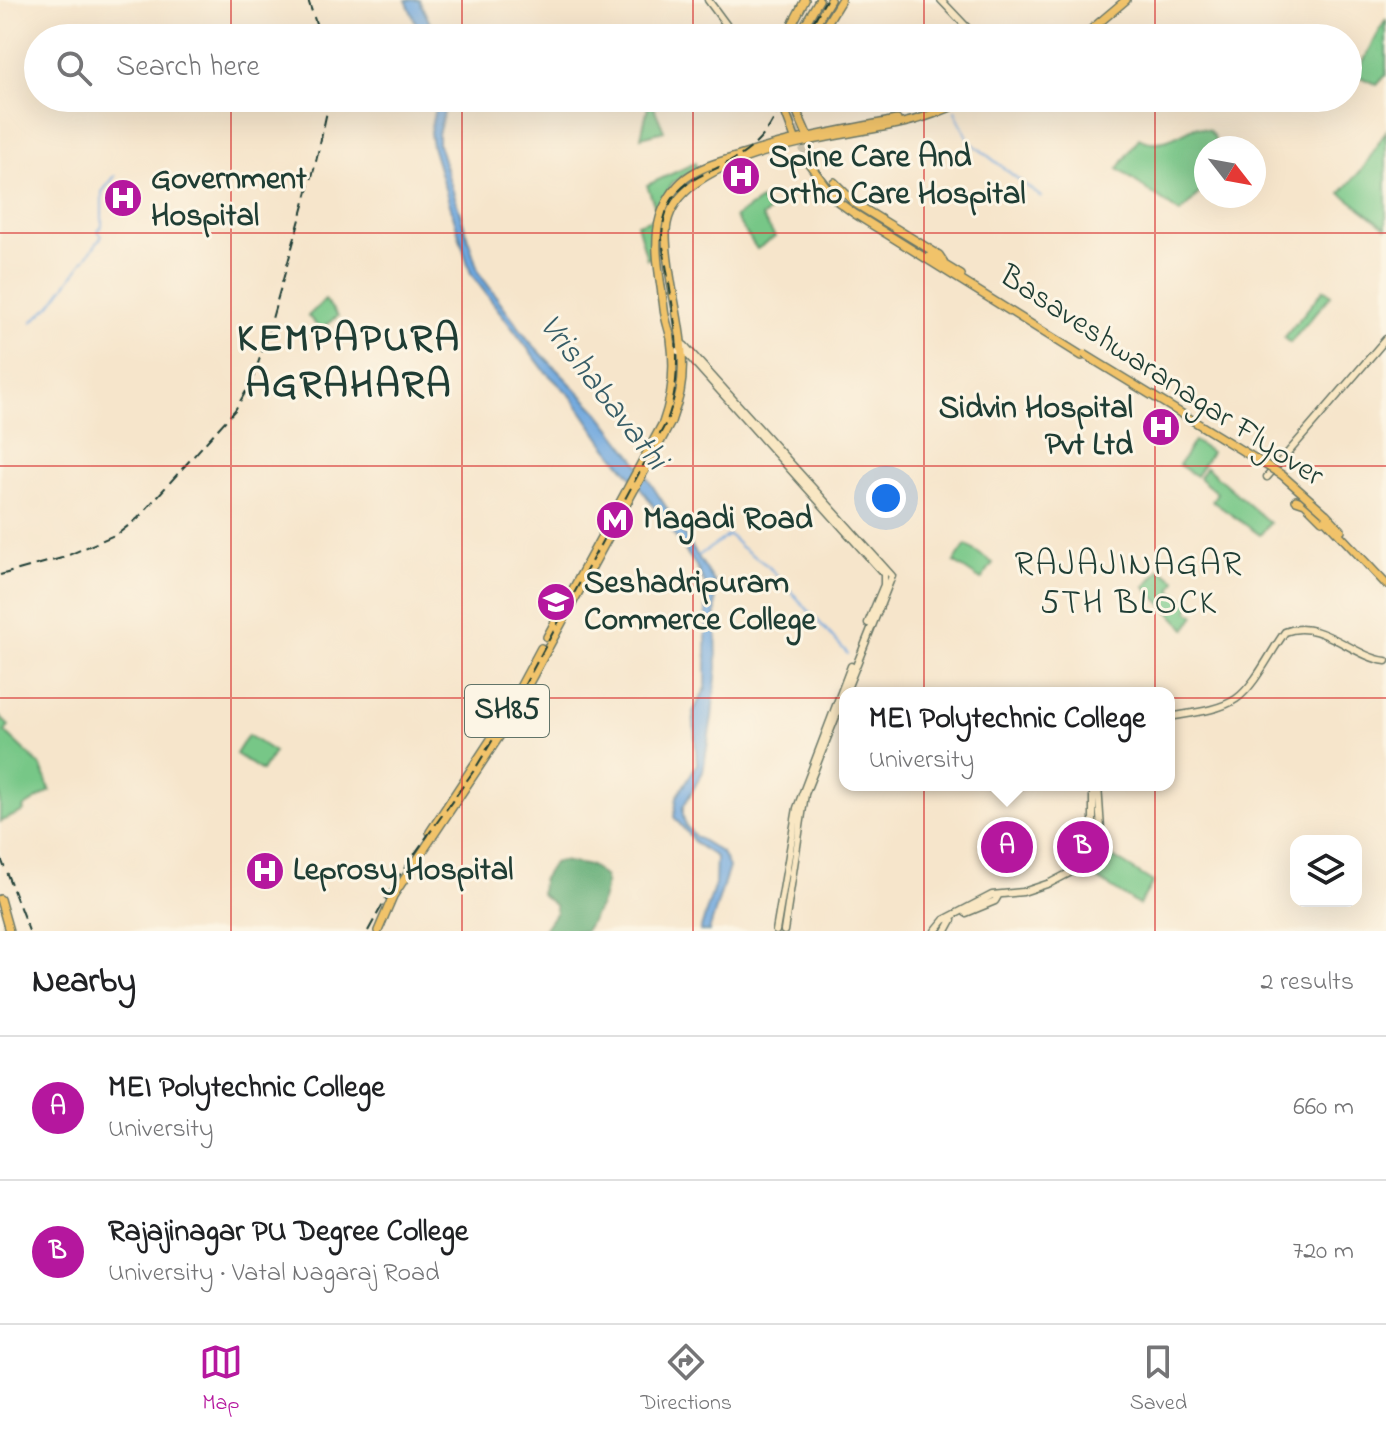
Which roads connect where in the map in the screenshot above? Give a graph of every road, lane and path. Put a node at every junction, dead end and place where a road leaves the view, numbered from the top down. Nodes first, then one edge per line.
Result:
1 (708, 0) edge
2 (805, 0) edge
3 (819, 0) edge
4 (830, 0) edge
5 (841, 0) edge
6 (941, 0) edge
7 (1118, 0) edge
8 (1126, 0) edge
9 (812, 21) junction
10 (726, 24) edge
11 (793, 24) edge
12 (811, 24) edge
13 (826, 24) edge
14 (964, 24) edge
15 (1090, 24) edge
16 (1098, 24) edge
17 (785, 112) edge
18 (797, 112) edge
19 (921, 112) edge
20 (935, 112) edge
21 (789, 122) junction
22 (809, 138) junction
23 (796, 141) junction
24 (785, 144) junction
25 (800, 153) dead end
26 (809, 160) tunnel mouth
27 (834, 182) dead end
28 (944, 271) junction
29 (1386, 339) edge
30 (676, 346) junction
31 (1083, 355) junction
32 (1267, 477) dead end
33 (1296, 500) dead end
34 (1343, 531) junction
35 (1377, 570) junction
36 (1386, 577) edge
37 (1386, 584) edge
38 (1385, 660) edge
39 (843, 687) edge
40 (848, 687) edge
41 (839, 698) edge
42 (839, 709) edge
43 (1175, 716) edge
44 (1097, 791) edge
45 (0, 899) edge
46 (0, 911) edge
47 (7, 931) edge
48 (376, 931) edge
49 (776, 931) edge
50 (784, 931) edge
51 (940, 931) edge

1 - 10 main road
2 - 11 main road
3 - 9 main road
4 - 9 main road
5 - 13 main road
6 - 14 main road
7 - 15 main road
8 - 16 main road
9 - 12 main road
17 - 21 main road
18 - 22 main road
19 - 22 main road, SH85
20 - 22 main road, SH85
21 - 23 main road
21 - 24 main road
22 - 23 main road, SH85
23 - 24 main road, SH85
24 - 25 main road
24 - 30 main road, SH85
26 - 28 main road
27 - 28 main road
28 - 31 main road, Basaveshwaranagar Flyover
28 - 31 main road, Basaveshwaranagar Flyover
29 - 32 main road
30 - 39 main road
30 - 40 main road
30 - 48 main road, SH85
31 - 34 main road, Basaveshwaranagar Flyover, bridge
33 - 34 main road
34 - 35 main road
35 - 36 main road
35 - 37 main road
38 - 43 main road
41 - 49 main road
42 - 50 main road
44 - 51 main road
45 - 47 main road
46 - 47 main road

